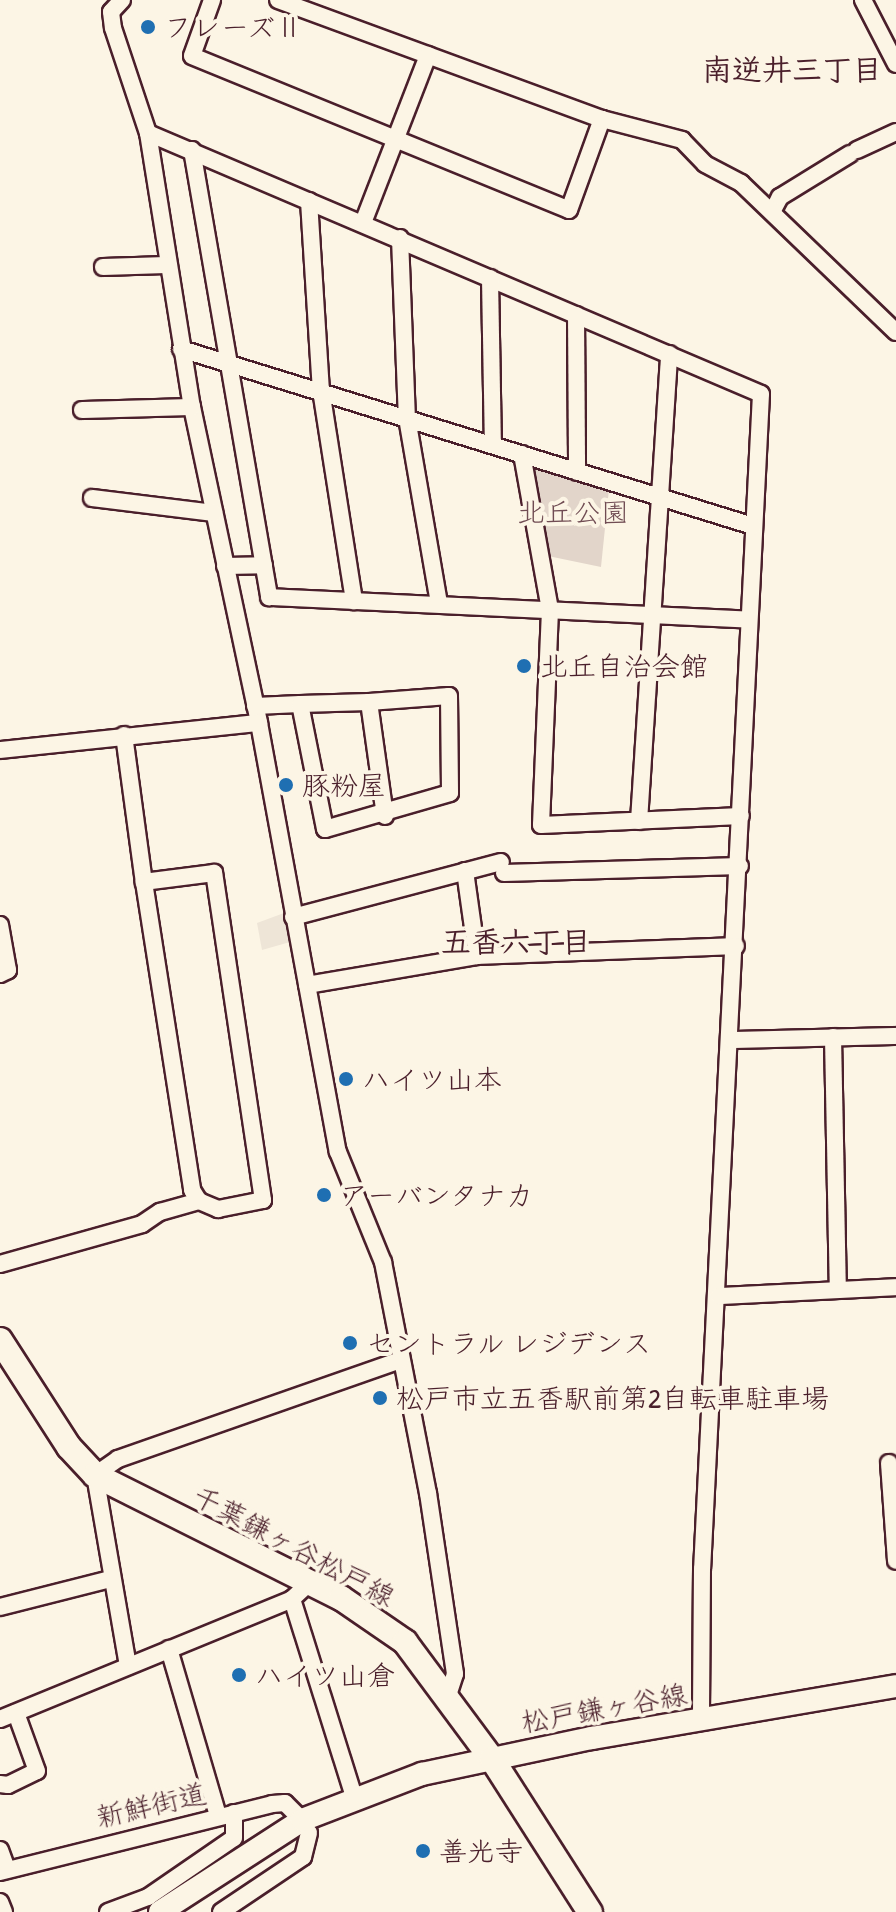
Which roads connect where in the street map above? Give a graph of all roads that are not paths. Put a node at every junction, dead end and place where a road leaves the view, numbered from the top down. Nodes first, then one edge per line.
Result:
1 (122, 0) edge
2 (212, 0) edge
3 (278, 0) edge
4 (863, 0) edge
5 (309, 5) edge
6 (428, 55) junction
7 (896, 64) edge
8 (602, 119) junction
9 (896, 132) edge
10 (148, 133) junction
11 (397, 140) junction
12 (192, 150) junction
13 (309, 201) junction
14 (772, 212) junction
15 (363, 223) junction
16 (400, 238) junction
17 (166, 265) junction
18 (103, 267) dead end
19 (490, 278) junction
20 (576, 315) junction
21 (896, 332) edge
22 (181, 349) junction
23 (669, 354) junction
24 (229, 363) junction
25 (321, 390) junction
26 (192, 407) junction
27 (82, 410) dead end
28 (407, 418) junction
29 (493, 445) junction
30 (522, 454) junction
31 (577, 472) junction
32 (660, 497) junction
33 (92, 498) dead end
34 (214, 513) junction
35 (753, 526) junction
36 (264, 565) junction
37 (225, 566) junction
38 (354, 601) junction
39 (439, 604) junction
40 (550, 610) junction
41 (651, 615) junction
42 (748, 620) junction
43 (369, 702) junction
44 (300, 704) junction
45 (257, 714) junction
46 (124, 735) junction
47 (0, 750) edge
48 (385, 816) junction
49 (741, 816) junction
50 (639, 821) junction
51 (740, 866) junction
52 (465, 871) junction
53 (144, 882) junction
54 (293, 917) junction
55 (0, 925) edge
56 (736, 946) junction
57 (477, 956) junction
58 (0, 974) edge
59 (307, 985) junction
60 (896, 1036) edge
61 (833, 1037) junction
62 (732, 1040) junction
63 (199, 1201) junction
64 (0, 1264) edge
65 (896, 1287) edge
66 (838, 1289) junction
67 (719, 1296) junction
68 (0, 1340) edge
69 (400, 1360) junction
70 (889, 1463) dead end
71 (95, 1475) junction
72 (896, 1561) edge
73 (111, 1579) junction
74 (301, 1591) junction
75 (0, 1607) edge
76 (169, 1649) junction
77 (128, 1666) junction
78 (896, 1686) edge
79 (448, 1696) junction
80 (16, 1713) junction
81 (0, 1719) edge
82 (701, 1721) junction
83 (492, 1759) junction
84 (0, 1784) edge
85 (355, 1800) junction
86 (226, 1814) junction
87 (299, 1830) junction
88 (0, 1850) edge
89 (4, 1870) edge
90 (0, 1902) edge
91 (4, 1912) edge
92 (108, 1912) edge
93 (160, 1912) edge
94 (183, 1912) edge
95 (221, 1912) edge
96 (590, 1912) edge

1 - 10 street
2 - 11 street
3 - 5 street
4 - 7 street
5 - 6 street
6 - 8 street
6 - 11 street
8 - 11 street
8 - 14 street
9 - 14 street
10 - 12 street
10 - 17 street
11 - 15 street
12 - 13 street
12 - 24 street
13 - 15 street
13 - 25 street
14 - 21 street
15 - 16 street
16 - 19 street
16 - 28 street
17 - 18 street
17 - 22 street
19 - 20 street
19 - 29 street
20 - 23 street
20 - 31 street
22 - 24 street
22 - 26 street
23 - 32 street
23 - 35 street
24 - 25 street
24 - 36 street
25 - 28 street
25 - 38 street
26 - 27 street
26 - 34 street
28 - 29 street
28 - 39 street
29 - 30 street
30 - 31 street
30 - 40 street
31 - 32 street
32 - 35 street
32 - 41 street
33 - 34 street
34 - 37 street
35 - 42 street
36 - 37 street
36 - 38 street
37 - 45 street
38 - 39 street
39 - 40 street
40 - 41 street
40 - 50 street
41 - 42 street
41 - 50 street
42 - 49 street
43 - 44 street
43 - 48 street
43 - 48 street
44 - 45 street
44 - 48 street
45 - 46 street
45 - 54 street
46 - 47 street
46 - 53 street
49 - 50 street
49 - 51 street
51 - 52 street
51 - 56 street
52 - 54 street
52 - 57 street
53 - 63 street
53 - 63 street
54 - 59 street
55 - 58 street
56 - 57 street
56 - 62 street
57 - 59 street
59 - 69 street
60 - 61 street
61 - 62 street
61 - 66 street
62 - 67 street
63 - 64 street
65 - 66 street
66 - 67 street
67 - 82 street
68 - 71 main road, 千葉鎌ヶ谷松戸線
69 - 71 street
69 - 79 street
70 - 72 street
71 - 73 street
71 - 74 main road, 千葉鎌ヶ谷松戸線
73 - 75 street
73 - 77 street
74 - 76 street
74 - 79 main road, 千葉鎌ヶ谷松戸線
74 - 85 street
76 - 77 street
76 - 86 street
77 - 80 street
78 - 82 main road, 松戸鎌ヶ谷線
79 - 83 main road, 千葉鎌ヶ谷松戸線
80 - 81 street
80 - 84 street
82 - 83 main road, 松戸鎌ヶ谷線
83 - 85 main road, 松戸鎌ヶ谷線
83 - 96 main road, 千葉鎌ヶ谷松戸線
85 - 87 main road, 松戸鎌ヶ谷線
86 - 87 street, 新鮮街道
86 - 89 street, 新鮮街道
86 - 92 street
87 - 93 main road
87 - 94 main road
87 - 95 street
88 - 89 street
90 - 91 street

